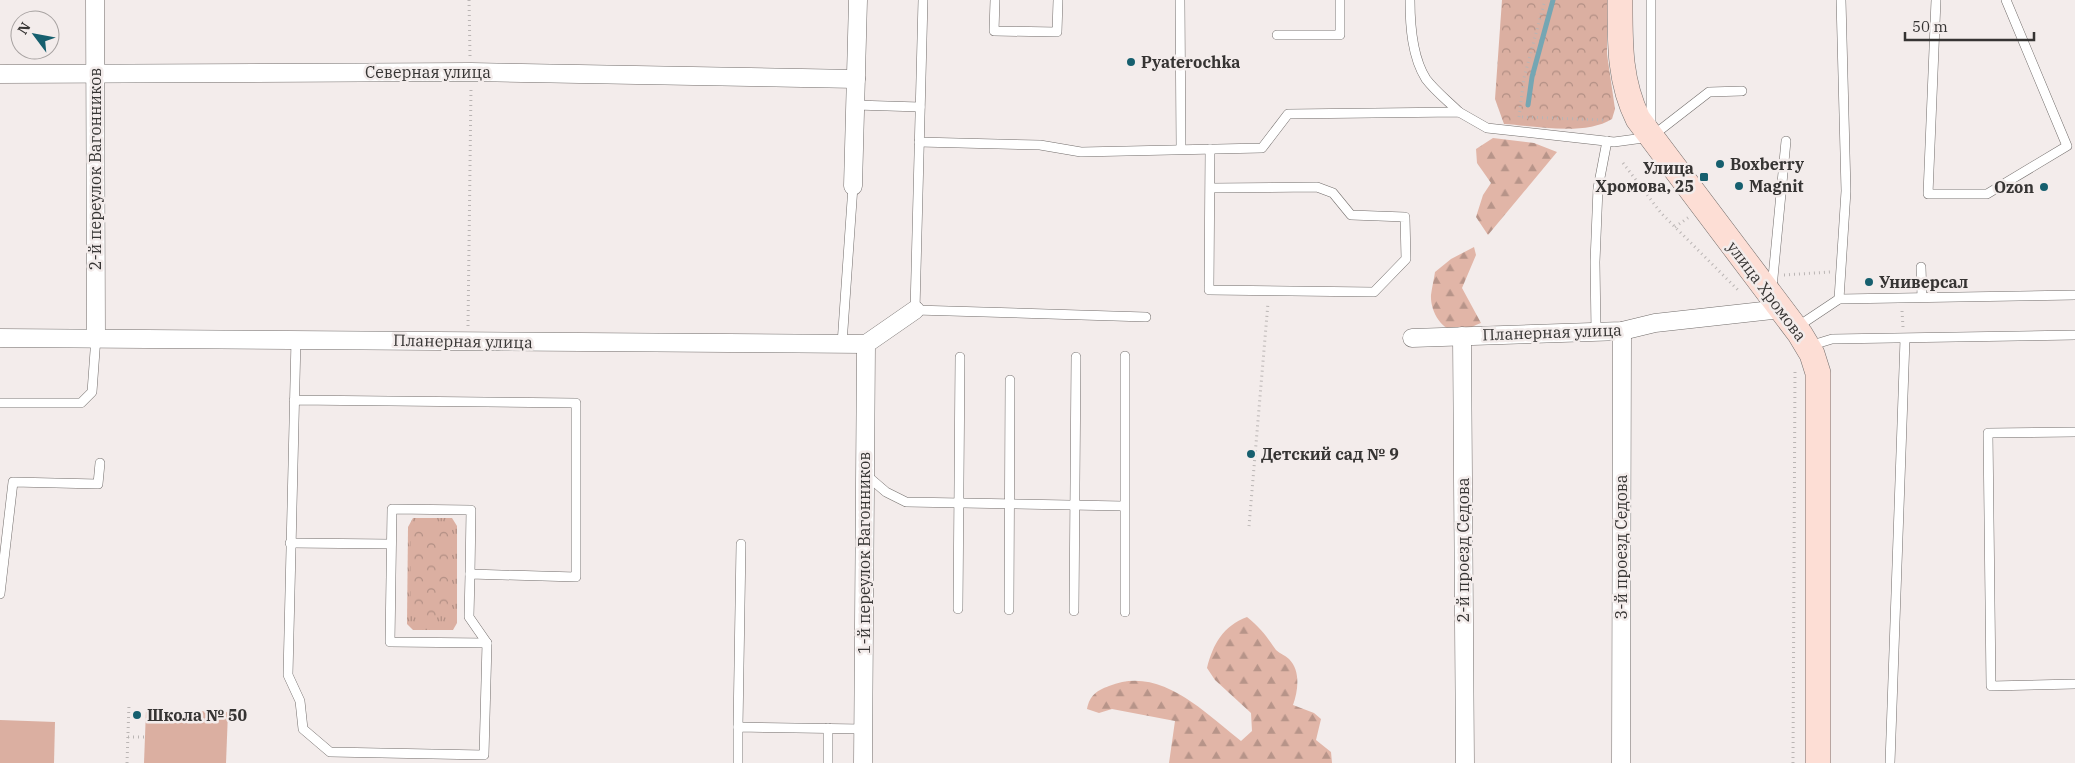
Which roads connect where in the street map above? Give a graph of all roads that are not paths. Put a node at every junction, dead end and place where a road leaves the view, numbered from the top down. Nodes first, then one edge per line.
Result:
1 (95, 0) edge
2 (858, 0) edge
3 (923, 0) edge
4 (995, 0) edge
5 (1058, 0) edge
6 (1180, 0) edge
7 (1340, 0) edge
8 (1410, 0) edge
9 (1620, 0) edge
10 (1651, 0) edge
11 (1841, 0) edge
12 (1936, 0) edge
13 (2006, 0) edge
14 (1277, 35) dead end
15 (0, 74) edge
16 (95, 74) junction
17 (856, 78) junction
18 (1742, 91) dead end
19 (855, 105) junction
20 (920, 107) junction
21 (1459, 112) junction
22 (1651, 138) junction
23 (1607, 141) junction
24 (1786, 141) dead end
25 (919, 142) junction
26 (1210, 149) junction
27 (1181, 150) junction
28 (853, 186) joint
29 (1210, 188) junction
30 (1921, 267) dead end
31 (2075, 295) edge
32 (1922, 297) junction
33 (1839, 298) junction
34 (915, 310) junction
35 (1146, 316) dead end
36 (1785, 326) junction
37 (1622, 331) junction
38 (1596, 332) junction
39 (2075, 335) edge
40 (1462, 336) junction
41 (96, 337) junction
42 (0, 338) edge
43 (1412, 338) dead end
44 (1905, 339) junction
45 (296, 340) junction
46 (842, 344) junction
47 (866, 344) junction
48 (1125, 356) dead end
49 (960, 357) dead end
50 (1076, 357) dead end
51 (1010, 380) dead end
52 (294, 400) junction
53 (0, 403) edge
54 (2075, 432) edge
55 (100, 463) dead end
56 (865, 474) junction
57 (959, 504) junction
58 (1009, 504) junction
59 (1074, 505) junction
60 (1124, 506) junction
61 (290, 543) junction
62 (391, 544) junction
63 (741, 544) dead end
64 (470, 574) junction
65 (0, 594) edge
66 (958, 609) dead end
67 (1009, 610) dead end
68 (1074, 611) dead end
69 (1125, 612) dead end
70 (487, 643) junction
71 (2075, 684) edge
72 (738, 727) junction
73 (828, 728) junction
74 (863, 729) junction
75 (738, 763) edge
76 (828, 763) edge
77 (863, 763) edge
78 (1465, 763) edge
79 (1621, 763) edge
80 (1818, 763) edge
81 (1890, 763) edge

1 - 16 street, 2-й переулок Вагонников
2 - 17 street
3 - 20 lane
4 - 5 lane
6 - 27 lane
7 - 14 lane
8 - 21 lane
9 - 22 main road, улица Хромова
10 - 22 lane
11 - 33 lane
12 - 13 lane
15 - 16 street, Северная улица
16 - 17 street, Северная улица
16 - 41 street, 2-й переулок Вагонников
17 - 19 street
18 - 22 lane
19 - 20 lane
19 - 28 street
20 - 25 lane
21 - 23 lane
21 - 26 lane
22 - 23 lane
22 - 36 main road, улица Хромова
23 - 38 lane
24 - 36 lane
25 - 27 lane
25 - 34 lane
26 - 27 lane
26 - 29 lane
28 - 46 lane
29 - 29 lane
30 - 32 lane
31 - 32 lane
32 - 33 lane
33 - 36 lane
34 - 35 lane
34 - 47 street
36 - 37 street, Планерная улица
36 - 44 lane
36 - 80 main road, улица Хромова
37 - 38 street, Планерная улица
37 - 79 street, 3-й проезд Седова
38 - 40 street, Планерная улица
39 - 44 lane
40 - 43 street, Планерная улица
40 - 78 street, 2-й проезд Седова
41 - 42 street, Планерная улица
41 - 45 street, Планерная улица
41 - 53 lane
44 - 81 lane
45 - 46 street, Планерная улица
45 - 52 lane
46 - 47 street, Планерная улица
47 - 56 street, 1-й переулок Вагонников
48 - 60 lane
49 - 57 lane
50 - 59 lane
51 - 58 lane
52 - 61 lane
52 - 64 lane
54 - 71 lane
55 - 65 lane
56 - 57 lane
56 - 74 street, 1-й переулок Вагонников
57 - 58 lane
57 - 66 lane
58 - 59 lane
58 - 67 lane
59 - 60 lane
59 - 68 lane
60 - 69 lane
61 - 62 lane
61 - 70 lane
62 - 64 lane
62 - 70 lane
63 - 72 lane
64 - 70 lane
72 - 73 lane
72 - 75 lane
73 - 74 lane
73 - 76 lane
74 - 77 street, 1-й переулок Вагонников

